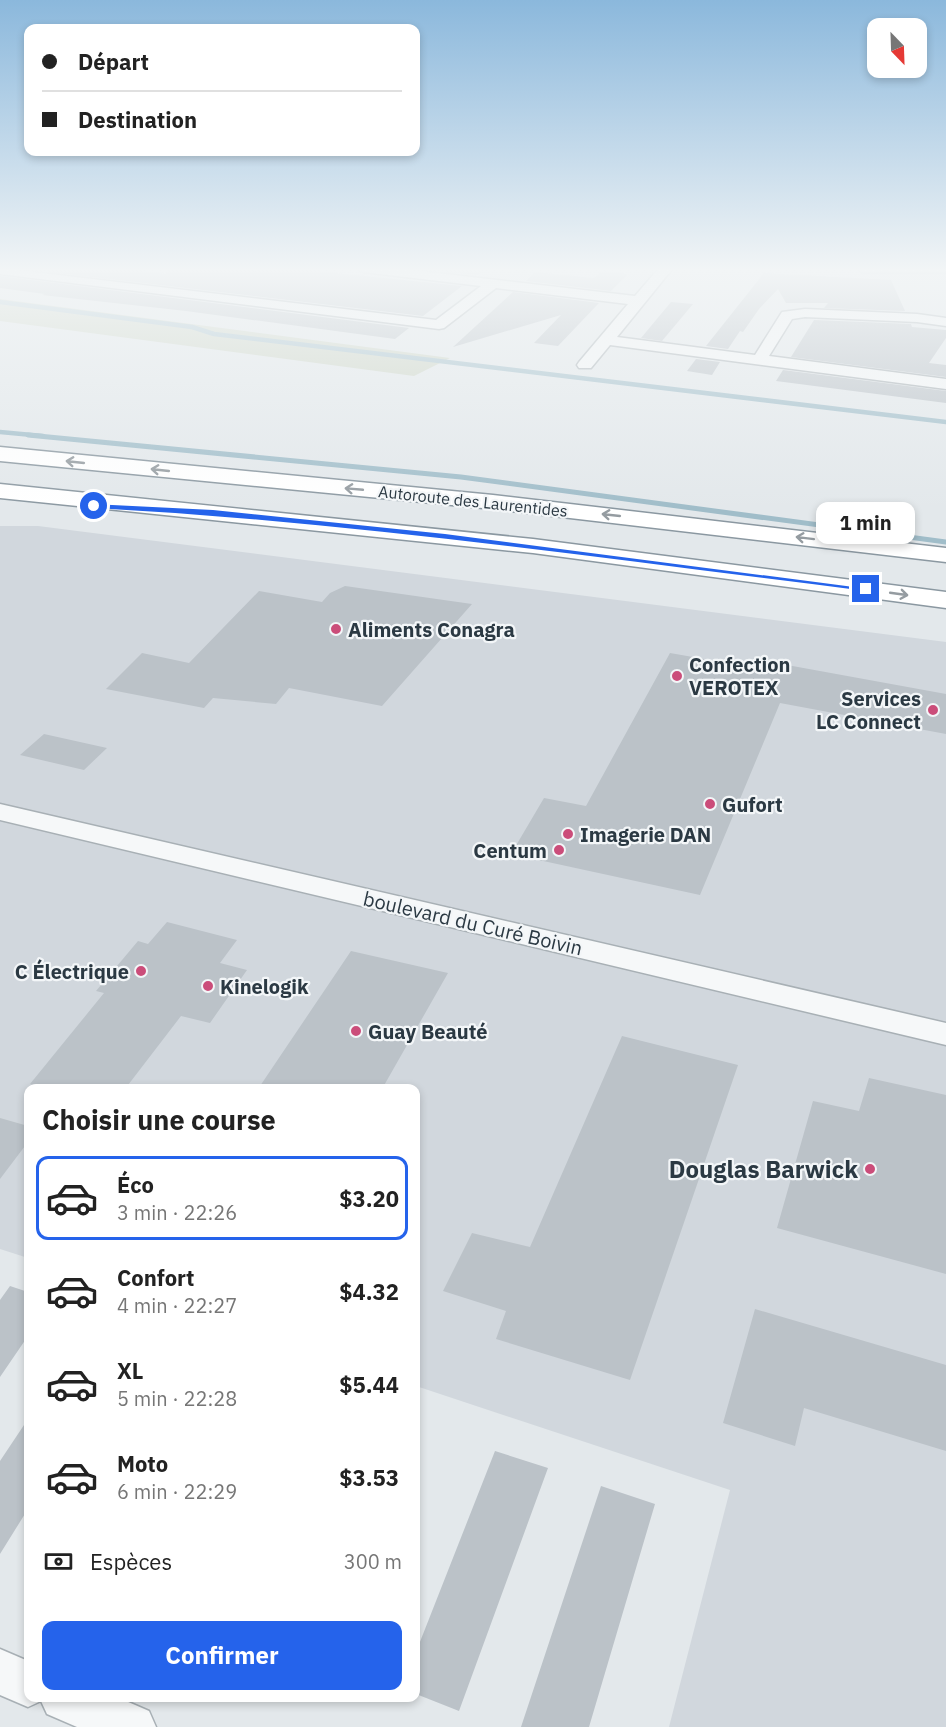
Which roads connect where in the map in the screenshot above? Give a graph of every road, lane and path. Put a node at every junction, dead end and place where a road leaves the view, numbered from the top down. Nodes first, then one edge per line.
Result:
1 (599, 349) edge
2 (676, 349) edge
3 (766, 349) edge
4 (760, 359) junction
5 (585, 365) dead end
6 (946, 384) edge
7 (0, 454) edge
8 (0, 490) edge
9 (0, 501) edge
10 (213, 512) junction
11 (946, 555) edge
12 (946, 600) edge
13 (0, 812) edge
14 (946, 1034) edge
15 (0, 1672) edge
16 (24, 1682) edge
17 (73, 1702) edge
18 (133, 1727) edge

1 - 5 street
2 - 4 street
3 - 4 street
4 - 6 street
11 -> 7 highway, Autoroute des Laurentides
8 - 10 highway, Autoroute des Laurentides
9 - 10 highway
10 -> 12 highway, Autoroute des Laurentides
13 - 14 street, boulevard du Curé Boivin
15 - 16 street
17 - 18 street

